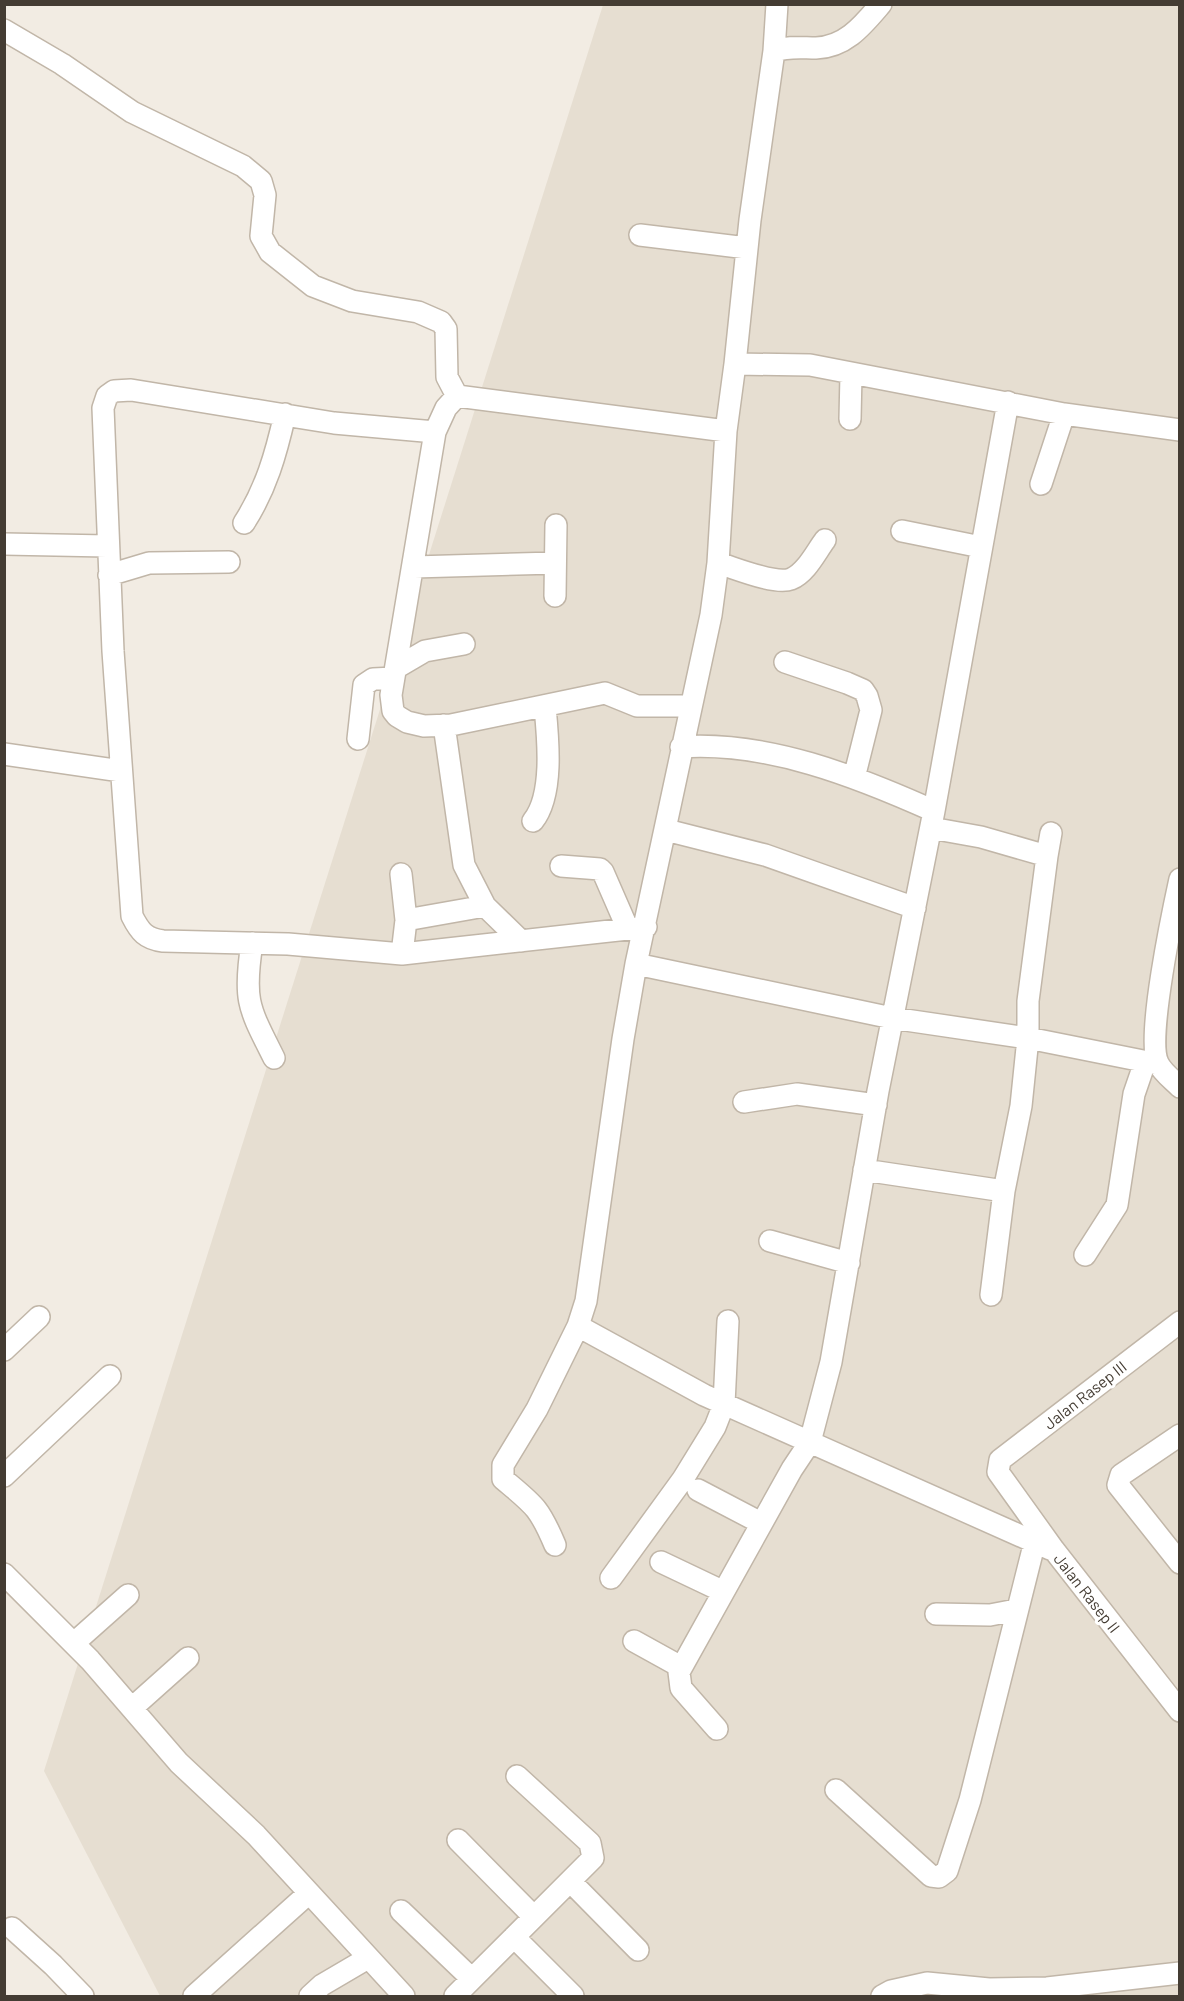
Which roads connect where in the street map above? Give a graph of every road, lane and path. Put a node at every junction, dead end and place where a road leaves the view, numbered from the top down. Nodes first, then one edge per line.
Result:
1 (777, 4) edge
2 (880, 4) edge
3 (4, 30) edge
4 (774, 51) junction
5 (640, 235) dead end
6 (747, 248) junction
7 (735, 364) junction
8 (851, 374) junction
9 (457, 396) junction
10 (1008, 402) junction
11 (285, 414) junction
12 (1064, 414) junction
13 (850, 419) dead end
14 (726, 430) junction
15 (1179, 430) edge
16 (435, 432) junction
17 (1041, 484) dead end
18 (244, 523) dead end
19 (556, 525) dead end
20 (902, 531) dead end
21 (825, 540) dead end
22 (4, 544) edge
23 (107, 546) junction
24 (981, 547) junction
25 (230, 562) dead end
26 (555, 563) junction
27 (718, 563) junction
28 (414, 567) junction
29 (109, 575) junction
30 (555, 596) dead end
31 (464, 644) dead end
32 (785, 662) dead end
33 (395, 673) junction
34 (690, 706) junction
35 (545, 707) junction
36 (444, 725) junction
37 (358, 740) dead end
38 (681, 747) junction
39 (4, 754) edge
40 (121, 771) junction
41 (854, 778) junction
42 (533, 820) dead end
43 (932, 820) junction
44 (666, 830) junction
45 (1051, 833) dead end
46 (1047, 856) junction
47 (561, 866) dead end
48 (401, 874) dead end
49 (1179, 879) edge
50 (485, 906) junction
51 (915, 908) junction
52 (405, 920) junction
53 (637, 927) junction
54 (521, 941) junction
55 (252, 943) junction
56 (402, 954) junction
57 (636, 964) junction
58 (892, 1018) junction
59 (1028, 1038) junction
60 (274, 1058) dead end
61 (1152, 1063) junction
62 (1179, 1088) edge
63 (744, 1102) dead end
64 (876, 1105) junction
65 (864, 1170) junction
66 (1004, 1191) junction
67 (770, 1241) dead end
68 (1085, 1255) dead end
69 (849, 1263) junction
70 (991, 1295) dead end
71 (39, 1317) dead end
72 (728, 1321) dead end
73 (1179, 1322) edge
74 (578, 1326) junction
75 (4, 1350) edge
76 (110, 1376) dead end
77 (724, 1404) junction
78 (1179, 1435) edge
79 (810, 1442) junction
80 (998, 1472) joint
81 (4, 1476) edge
82 (698, 1490) dead end
83 (761, 1523) junction
84 (555, 1545) dead end
85 (1044, 1546) junction
86 (661, 1562) dead end
87 (1179, 1563) edge
88 (4, 1574) edge
89 (611, 1578) dead end
90 (722, 1591) junction
91 (128, 1595) dead end
92 (1017, 1610) junction
93 (936, 1614) dead end
94 (634, 1641) dead end
95 (74, 1643) junction
96 (188, 1658) dead end
97 (681, 1667) junction
98 (132, 1708) junction
99 (1179, 1711) edge
100 (717, 1729) dead end
101 (517, 1776) dead end
102 (836, 1791) dead end
103 (458, 1840) dead end
104 (570, 1881) junction
105 (309, 1893) junction
106 (401, 1911) dead end
107 (534, 1917) junction
108 (12, 1928) dead end
109 (514, 1937) junction
110 (638, 1950) dead end
111 (369, 1958) junction
112 (1179, 1973) edge
113 (472, 1979) junction
114 (83, 1996) edge
115 (194, 1996) edge
116 (310, 1996) edge
117 (404, 1996) edge
118 (455, 1996) edge
119 (573, 1996) edge
120 (882, 1996) edge

1 - 4 street
2 - 4 street
3 - 9 street
4 - 6 street
5 - 6 street
6 - 7 street
7 - 8 street
7 - 14 street
8 - 10 street
8 - 13 street
9 - 14 street
9 - 16 street
10 - 12 street
10 - 24 street
11 - 16 street
11 - 18 street
11 - 23 street
12 - 15 street
12 - 17 street
14 - 27 street
16 - 28 street
19 - 26 street
20 - 24 street
21 - 27 street
22 - 23 street
23 - 29 street
24 - 43 street
25 - 29 street
26 - 28 street
26 - 30 street
27 - 34 street
28 - 33 street
29 - 40 street
31 - 33 street
32 - 41 street
33 - 36 street
33 - 37 street
34 - 35 street
34 - 38 street
35 - 36 street
35 - 42 street
36 - 50 street
38 - 41 street
38 - 44 street
39 - 40 street
40 - 55 street
41 - 43 street
43 - 46 street
43 - 51 street
44 - 51 street
44 - 53 street
45 - 46 street
46 - 59 street
47 - 53 street
48 - 52 street
49 - 61 street
50 - 52 street
50 - 54 street
51 - 58 street
52 - 56 street
53 - 54 street
53 - 57 street
54 - 56 street
55 - 56 street
55 - 60 street
57 - 58 street
57 - 74 street
58 - 59 street
58 - 64 street
59 - 61 street
59 - 66 street
61 - 62 street
61 - 68 street
63 - 64 street
64 - 65 street
65 - 66 street
65 - 69 street
66 - 70 street
67 - 69 street
69 - 79 street
71 - 75 street
72 - 77 street
73 - 80 street, Jalan Rasep III
74 - 77 street
74 - 84 street
76 - 81 street
77 - 79 street
77 - 89 street
78 - 87 street
79 - 83 street
79 - 85 street
80 - 85 street, Jalan Rasep II
82 - 83 street
83 - 90 street
85 - 92 street
85 - 99 street, Jalan Rasep II
86 - 90 street
88 - 95 street
90 - 97 street
91 - 95 street
92 - 93 street
92 - 102 street
94 - 97 street
95 - 98 street
96 - 98 street
97 - 100 street
98 - 105 street
101 - 104 street
103 - 107 street
104 - 107 street
104 - 110 street
105 - 111 street
105 - 115 street
106 - 113 street
107 - 109 street
108 - 114 street
109 - 113 street
109 - 119 street
111 - 116 street
111 - 117 street
112 - 120 street
113 - 118 street

